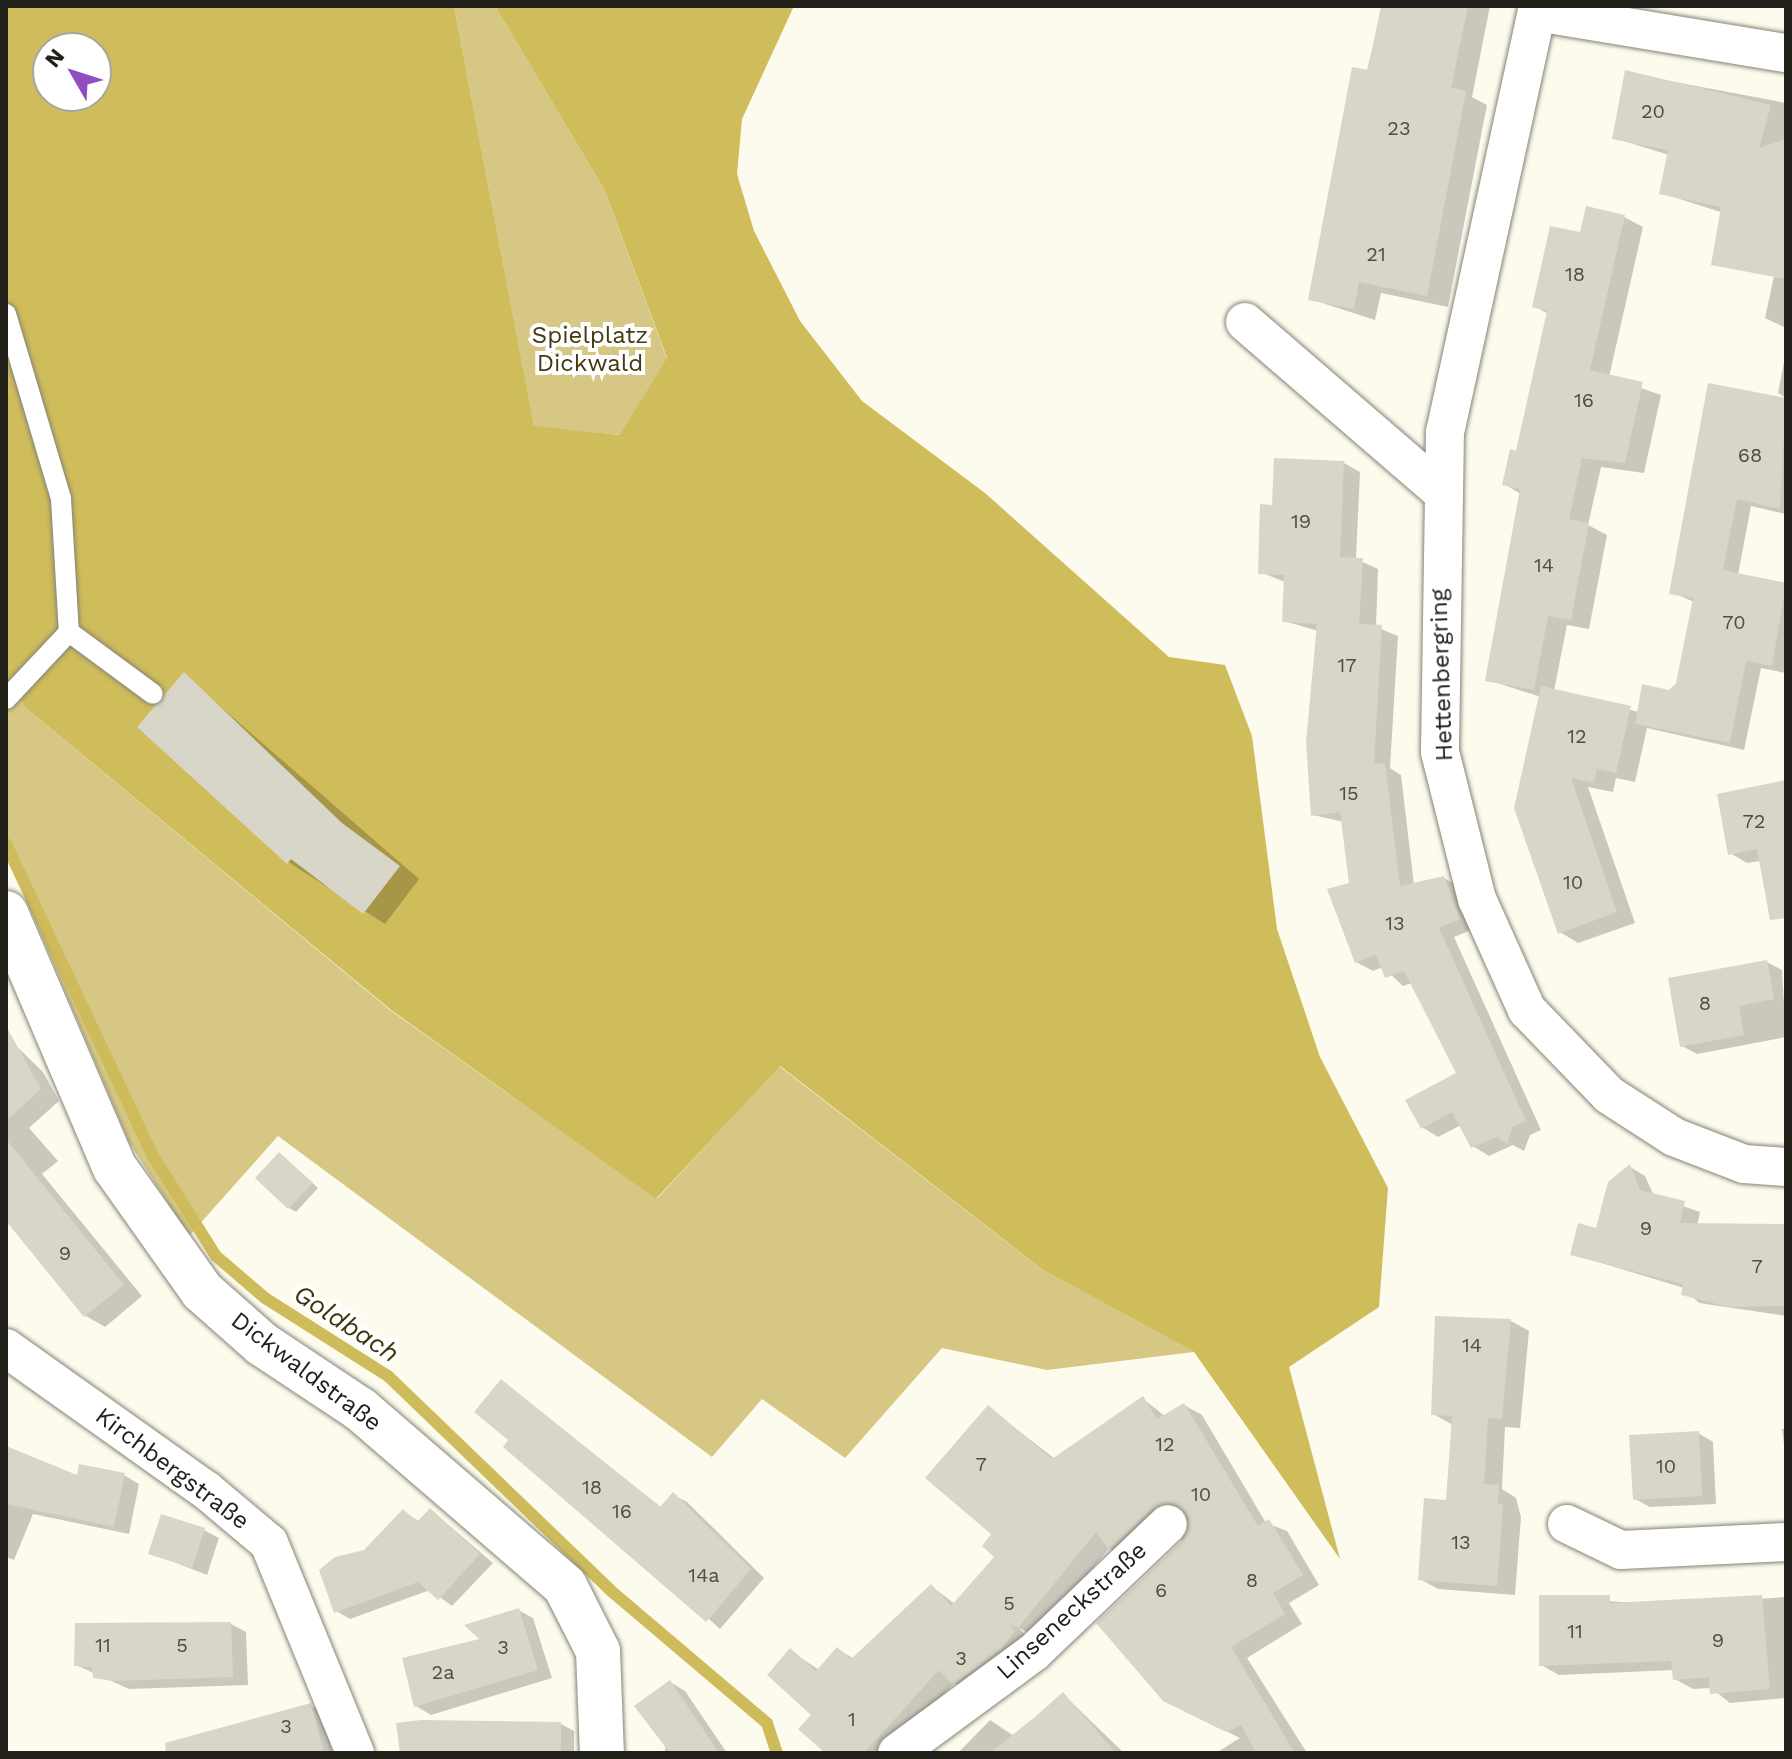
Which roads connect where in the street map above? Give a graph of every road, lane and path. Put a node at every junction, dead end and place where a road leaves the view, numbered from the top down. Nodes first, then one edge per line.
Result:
1 (1538, 9) edge
2 (1786, 53) edge
3 (6, 314) edge
4 (1245, 322) dead end
5 (1442, 492) junction
6 (69, 632) junction
7 (153, 694) dead end
8 (6, 699) edge
9 (6, 913) edge
10 (1786, 1167) edge
11 (6, 1348) edge
12 (1168, 1524) dead end
13 (1567, 1524) dead end
14 (1786, 1542) edge
15 (355, 1753) edge
16 (602, 1753) edge
17 (897, 1753) edge

1 - 2 street, Hettenbergring
1 - 5 street, Hettenbergring
3 - 6 lane
4 - 5 street
5 - 10 street, Hettenbergring
6 - 7 lane
6 - 8 lane
9 - 16 street, Dickwaldstraße
11 - 15 street, Kirchbergstraße
12 - 17 street, Linseneckstraße
13 - 14 street

